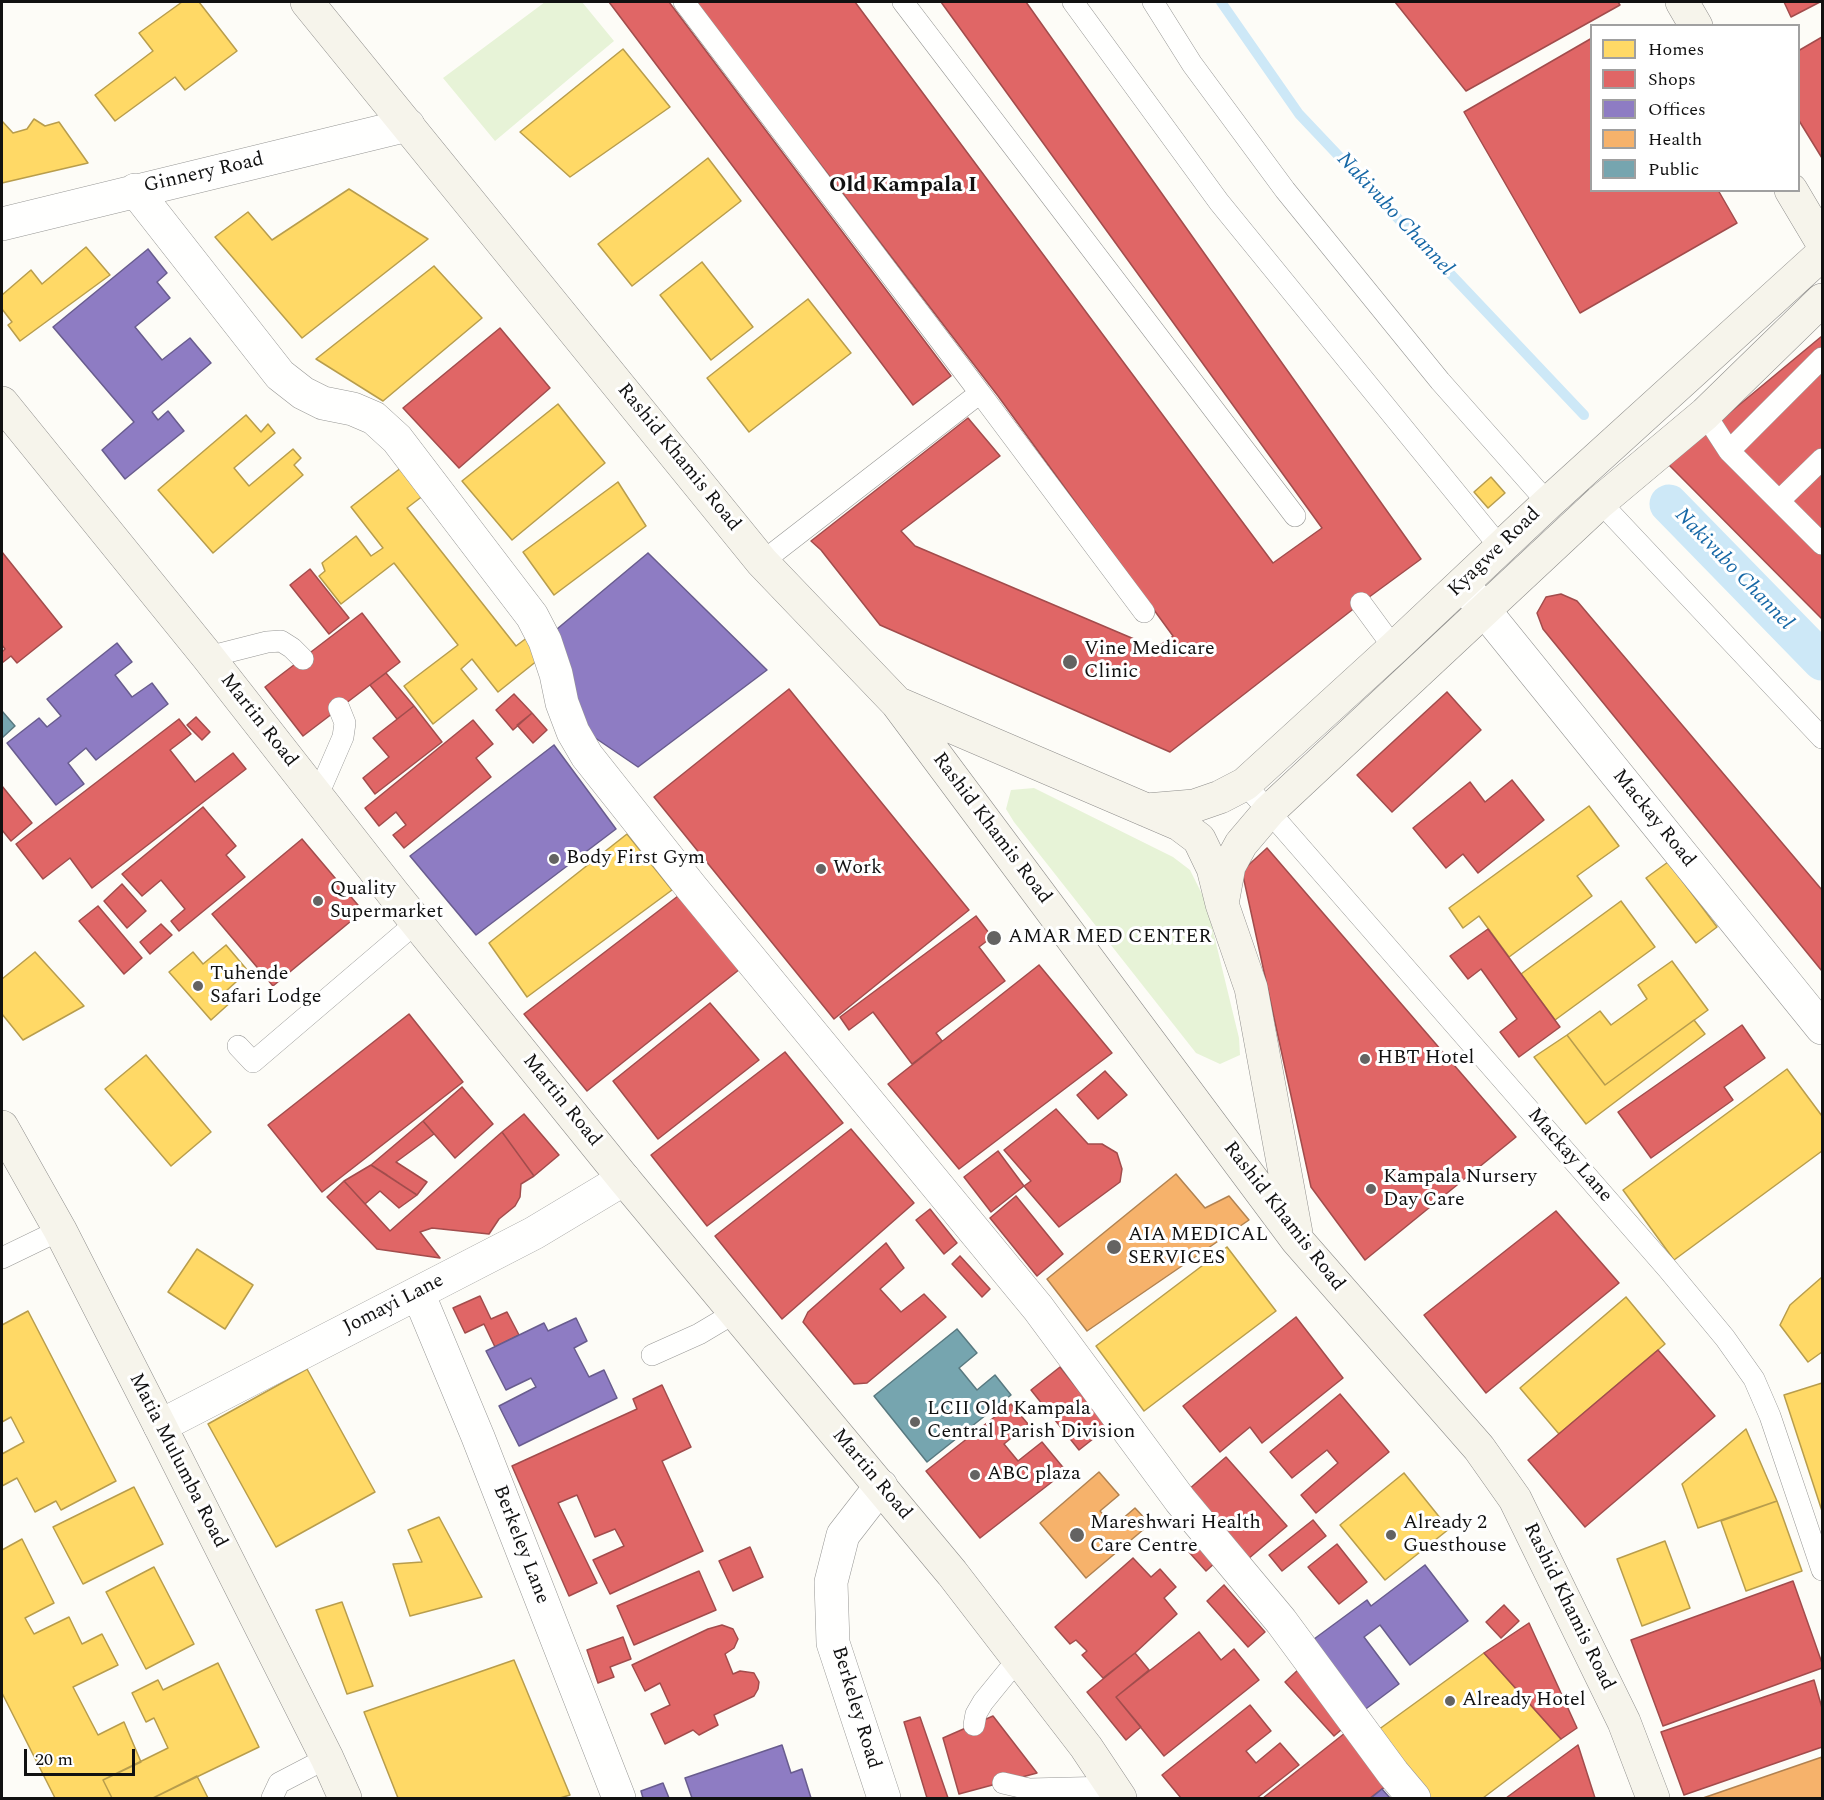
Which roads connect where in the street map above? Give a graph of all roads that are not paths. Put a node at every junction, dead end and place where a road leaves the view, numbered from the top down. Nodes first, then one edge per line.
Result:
1 (308, 2) edge
2 (684, 2) edge
3 (903, 2) edge
4 (1073, 2) edge
5 (1153, 2) edge
6 (1682, 2) edge
7 (1695, 24) edge
8 (408, 125) junction
9 (135, 190) junction
10 (1792, 192) edge
11 (2, 224) edge
12 (1822, 242) edge
13 (1822, 254) edge
14 (1822, 300) edge
15 (1822, 358) edge
16 (980, 393) junction
17 (2, 403) edge
18 (1705, 414) junction
19 (1729, 452) junction
20 (1822, 459) edge
21 (1780, 501) junction
22 (1600, 502) junction
23 (1548, 503) junction
24 (1295, 516) dead end
25 (1822, 544) edge
26 (1500, 547) junction
27 (762, 562) junction
28 (1463, 585) junction
29 (1361, 603) dead end
30 (1484, 609) junction
31 (1144, 612) dead end
32 (1394, 648) junction
33 (208, 657) junction
34 (303, 659) dead end
35 (897, 703) junction
36 (339, 708) dead end
37 (1822, 738) edge
38 (1245, 784) junction
39 (317, 797) junction
40 (1146, 810) junction
41 (1269, 811) junction
42 (1222, 904) junction
43 (417, 922) junction
44 (1822, 1028) edge
45 (238, 1046) dead end
46 (2, 1127) edge
47 (624, 1179) junction
48 (60, 1230) junction
49 (1298, 1240) junction
50 (2, 1258) edge
51 (418, 1293) junction
52 (736, 1312) junction
53 (652, 1355) dead end
54 (160, 1426) junction
55 (881, 1486) junction
56 (1822, 1570) edge
57 (1018, 1659) junction
58 (974, 1725) dead end
59 (327, 1758) junction
60 (1003, 1782) dead end
61 (1116, 1792) edge
62 (272, 1798) edge
63 (345, 1798) edge
64 (619, 1798) edge
65 (884, 1798) edge
66 (1414, 1798) edge
67 (1653, 1798) edge

1 - 8 street, Rashid Khamis Road
2 - 16 lane
3 - 24 lane
4 - 26 lane
5 - 23 lane
6 - 7 street
8 - 9 street, Ginnery Road
8 - 27 street, Rashid Khamis Road
9 - 11 street, Ginnery Road
9 - 66 street
10 - 12 street
13 - 23 street, Kyagwe Road
14 - 18 street, Kyagwe Road
15 - 19 lane
16 - 27 lane
16 - 31 lane
17 - 33 street, Martin Road
18 - 19 lane
18 - 22 street, Kyagwe Road
19 - 21 lane
20 - 21 lane
21 - 25 lane
22 - 30 street, Kyagwe Road
22 - 37 lane
23 - 26 street, Kyagwe Road
26 - 28 street, Kyagwe Road
27 - 35 street, Rashid Khamis Road
28 - 30 street, Mackay Road
28 - 32 street, Kyagwe Road
29 - 32 lane
30 - 41 street, Kyagwe Road
30 - 44 street, Mackay Road
32 - 38 street, Kyagwe Road
33 - 34 lane
33 - 39 street, Martin Road
35 - 40 street
35 - 49 street, Rashid Khamis Road
36 - 39 lane
38 - 40 street, Kyagwe Road
38 - 41 lane, Mackay Lane
39 - 43 street, Martin Road
40 - 42 street
41 - 42 street, Kyagwe Road
41 - 56 lane, Mackay Lane
42 - 49 street
43 - 45 lane
43 - 47 street, Martin Road
46 - 48 street, Matia Mulumba Road
47 - 51 street, Jomayi Lane
47 - 52 street, Martin Road
48 - 50 lane
48 - 54 street, Matia Mulumba Road
49 - 67 street, Rashid Khamis Road
51 - 54 street, Jomayi Lane
51 - 64 street, Berkeley Lane
52 - 53 lane
52 - 55 street, Martin Road
54 - 59 street, Matia Mulumba Road
55 - 57 street, Martin Road
55 - 65 street, Berkeley Road
57 - 58 lane
57 - 61 street, Martin Road
59 - 62 lane
59 - 63 street, Matia Mulumba Road
60 - 61 lane

